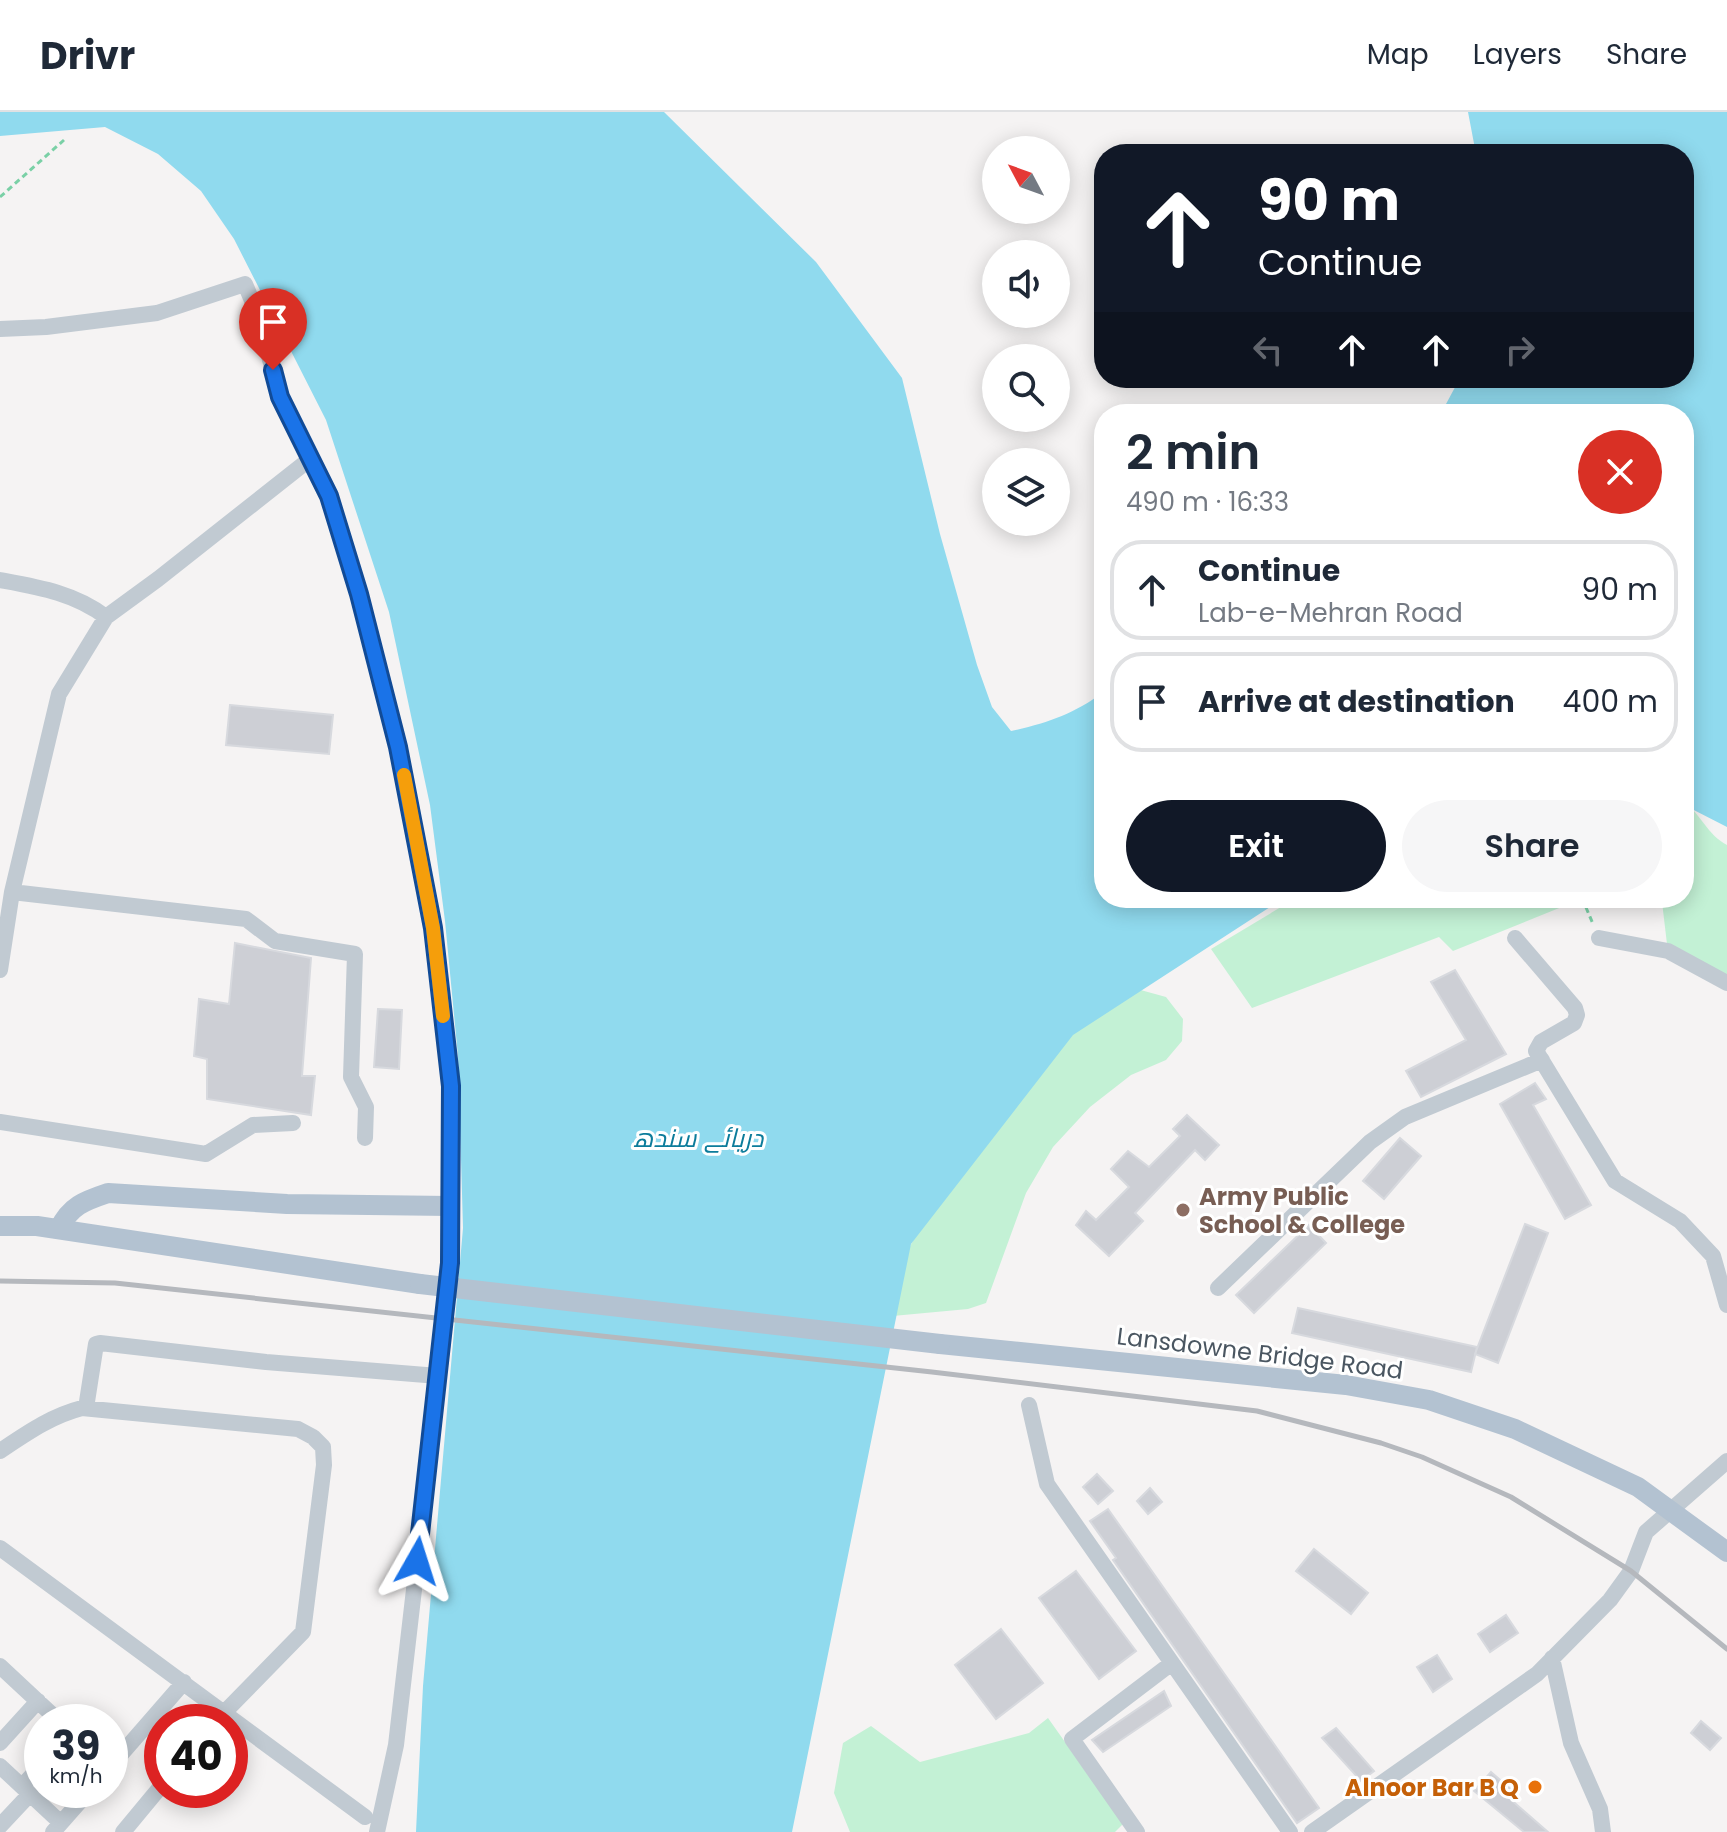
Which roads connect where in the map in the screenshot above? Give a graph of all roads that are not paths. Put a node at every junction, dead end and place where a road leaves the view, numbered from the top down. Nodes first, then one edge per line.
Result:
1 (0, 329) edge
2 (310, 459) junction
3 (0, 580) edge
4 (106, 617) junction
5 (12, 892) junction
6 (1515, 938) dead end
7 (1599, 938) road end
8 (0, 970) edge
9 (1727, 983) edge
10 (1542, 1060) junction
11 (0, 1122) edge
12 (293, 1123) dead end
13 (365, 1138) dead end
14 (450, 1206) junction
15 (0, 1226) edge
16 (59, 1229) junction
17 (1720, 1254) edge
18 (1218, 1288) dead end
19 (1727, 1305) edge
20 (438, 1376) junction
21 (1029, 1405) dead end
22 (86, 1408) junction
23 (0, 1451) edge
24 (1727, 1461) edge
25 (1671, 1510) junction
26 (0, 1548) edge
27 (1727, 1552) edge
28 (1552, 1658) junction
29 (1172, 1663) junction
30 (0, 1666) edge
31 (184, 1682) junction
32 (38, 1701) junction
33 (41, 1704) edge
34 (206, 1704) edge
35 (232, 1704) edge
36 (248, 1737) edge
37 (0, 1743) edge
38 (128, 1746) edge
39 (0, 1766) edge
40 (24, 1788) edge
41 (24, 1793) edge
42 (144, 1807) edge
43 (41, 1808) edge
44 (74, 1808) edge
45 (365, 1817) dead end
46 (0, 1826) edge
47 (57, 1828) edge
48 (123, 1832) edge
49 (377, 1832) edge
50 (1137, 1832) edge
51 (1290, 1832) edge
52 (1312, 1832) edge
53 (1603, 1832) edge

1 - 2 street
2 - 4 street
2 - 14 street
3 - 4 street
4 - 5 street
5 - 8 street
5 - 13 street
6 - 10 street
7 - 9 street
10 - 17 street
10 - 18 street
11 - 12 street
14 - 16 main road
14 - 20 street
15 - 16 main road, Lansdowne Bridge Road
16 - 25 main road, Lansdowne Bridge Road, bridge
17 - 19 street
20 - 22 street
20 - 49 street
21 - 29 street
22 - 23 street
22 - 35 street
24 - 25 street
25 - 27 main road, Lansdowne Bridge Road
25 - 28 street
26 - 31 street
28 - 52 street
28 - 53 street
29 - 50 street
29 - 51 street
30 - 32 street
31 - 34 street
31 - 38 street
32 - 33 street
32 - 37 street
36 - 45 street
39 - 40 street
41 - 46 street
42 - 48 street
43 - 47 street
44 - 47 street

